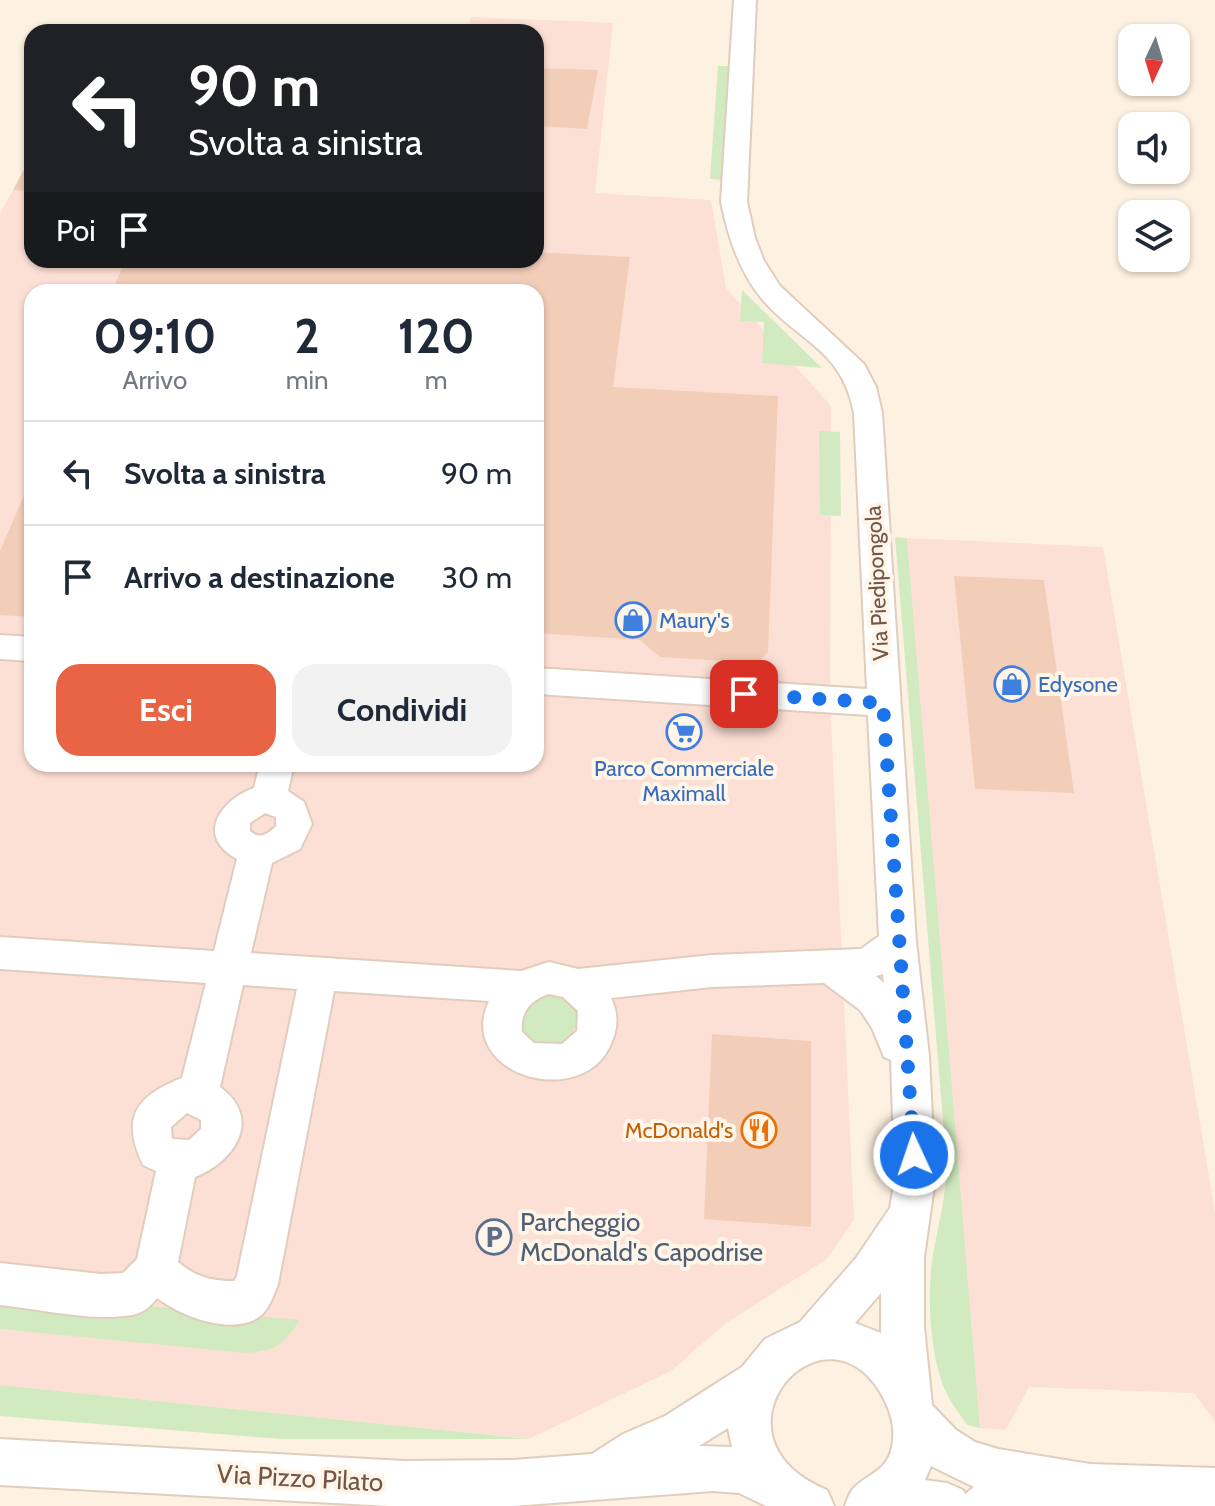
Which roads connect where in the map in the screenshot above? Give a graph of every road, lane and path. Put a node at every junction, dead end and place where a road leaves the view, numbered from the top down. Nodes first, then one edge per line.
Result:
1 (745, 0) edge
2 (0, 647) edge
3 (24, 648) edge
4 (544, 682) edge
5 (883, 703) junction
6 (275, 772) edge
7 (898, 942) junction
8 (0, 953) edge
9 (846, 966) junction
10 (229, 968) junction
11 (319, 974) junction
12 (578, 985) junction
13 (520, 987) junction
14 (902, 989) junction
15 (911, 1081) junction
16 (909, 1212) junction
17 (156, 1269) junction
18 (0, 1284) edge
19 (814, 1339) junction
20 (755, 1384) junction
21 (912, 1406) junction
22 (0, 1462) edge
23 (600, 1475) junction
24 (1090, 1487) junction
25 (1215, 1491) edge
26 (794, 1496) edge
27 (876, 1502) edge
28 (947, 1506) edge
29 (983, 1506) edge

1 - 5 street, Via Piedipongola
2 - 3 street
4 - 5 street
5 - 7 street, Via Piedipongola
6 - 10 street
7 - 9 street
7 - 14 street, Via Piedipongola
8 - 10 street
9 - 12 street
9 - 14 street
9 - 15 street
10 - 11 street
10 - 17 street
11 - 13 street
11 - 17 street
12 - 13 street
12 - 13 street
14 - 15 street, Via Piedipongola
15 - 16 street, Via Piedipongola
16 - 19 street, Via Piedipongola
16 - 21 street, Via Piedipongola
17 - 18 street
19 - 20 street, Via Piedipongola
19 - 21 street
20 - 23 street, Via Pizzo Pilato
20 - 26 street
21 - 24 street
21 - 27 street, Via Piedipongola
22 - 23 street, Via Pizzo Pilato
23 - 26 street, Via Pizzo Pilato
24 - 25 street
24 - 29 street
27 - 28 street

